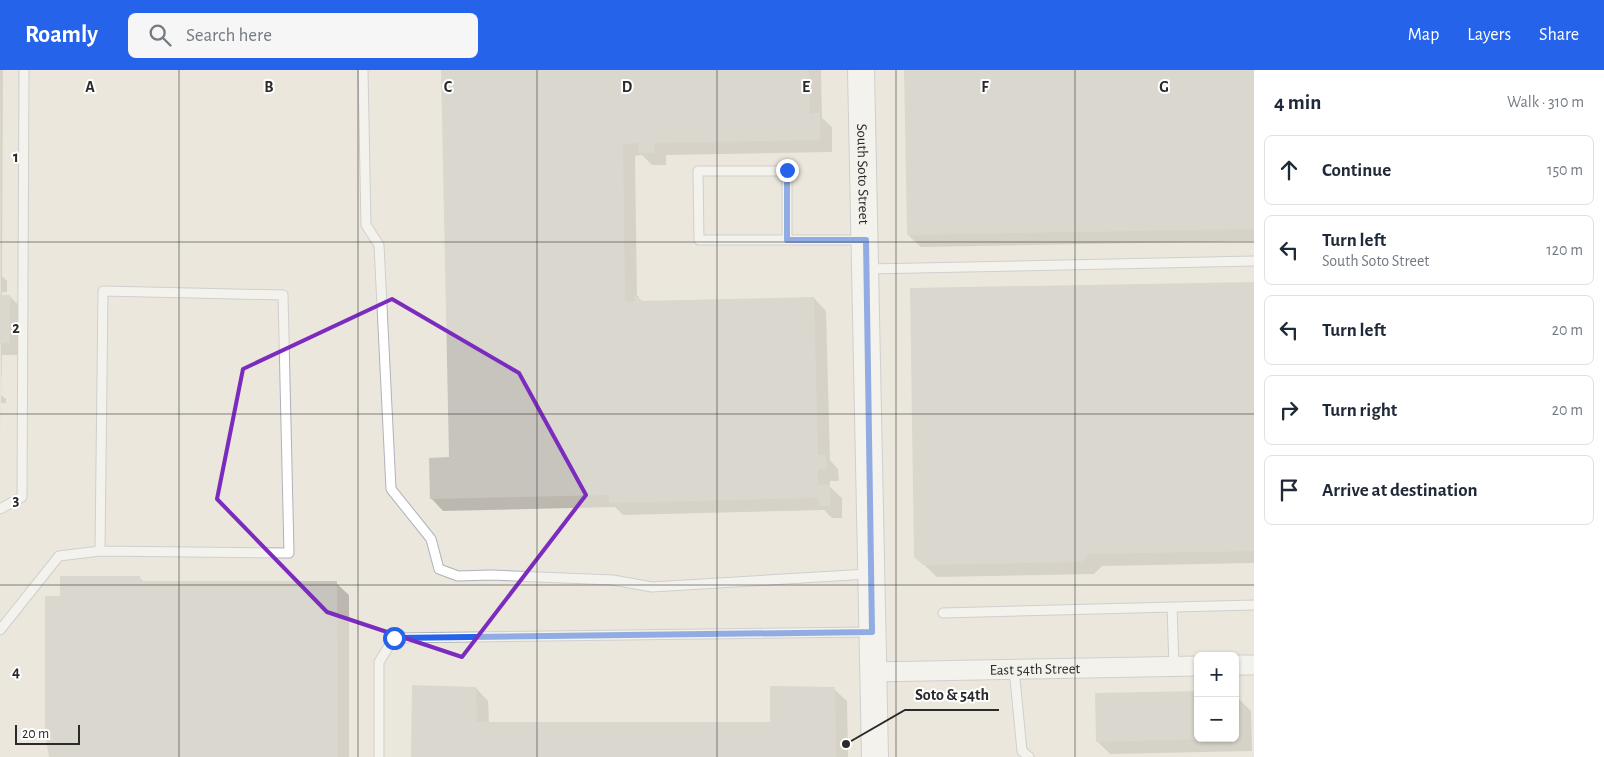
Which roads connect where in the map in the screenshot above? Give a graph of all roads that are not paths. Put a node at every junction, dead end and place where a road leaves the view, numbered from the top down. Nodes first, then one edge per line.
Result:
1 (24, 70) edge
2 (364, 70) edge
3 (861, 70) edge
4 (787, 240) junction
5 (866, 240) junction
6 (1254, 262) edge
7 (866, 269) junction
8 (0, 508) edge
9 (100, 550) junction
10 (871, 574) junction
11 (1254, 605) edge
12 (1172, 607) junction
13 (943, 613) dead end
14 (0, 630) edge
15 (872, 632) junction
16 (1239, 665) edge
17 (1254, 665) edge
18 (1174, 666) junction
19 (1194, 666) edge
20 (1014, 669) junction
21 (873, 672) junction
22 (379, 757) edge
23 (875, 757) edge
24 (1029, 757) edge

1 - 8 lane
2 - 10 lane
3 - 5 main road, South Soto Street
4 - 4 lane
4 - 5 lane
5 - 7 main road, South Soto Street
6 - 7 lane
7 - 10 main road, South Soto Street
9 - 9 lane
9 - 14 lane
10 - 15 main road, South Soto Street
11 - 12 lane
12 - 13 lane
12 - 18 lane
15 - 21 main road, South Soto Street
15 - 22 lane
16 - 17 street
18 - 19 street, East 54th Street
18 - 20 street, East 54th Street
20 - 21 street, East 54th Street
20 - 24 lane
21 - 23 main road, South Soto Street

